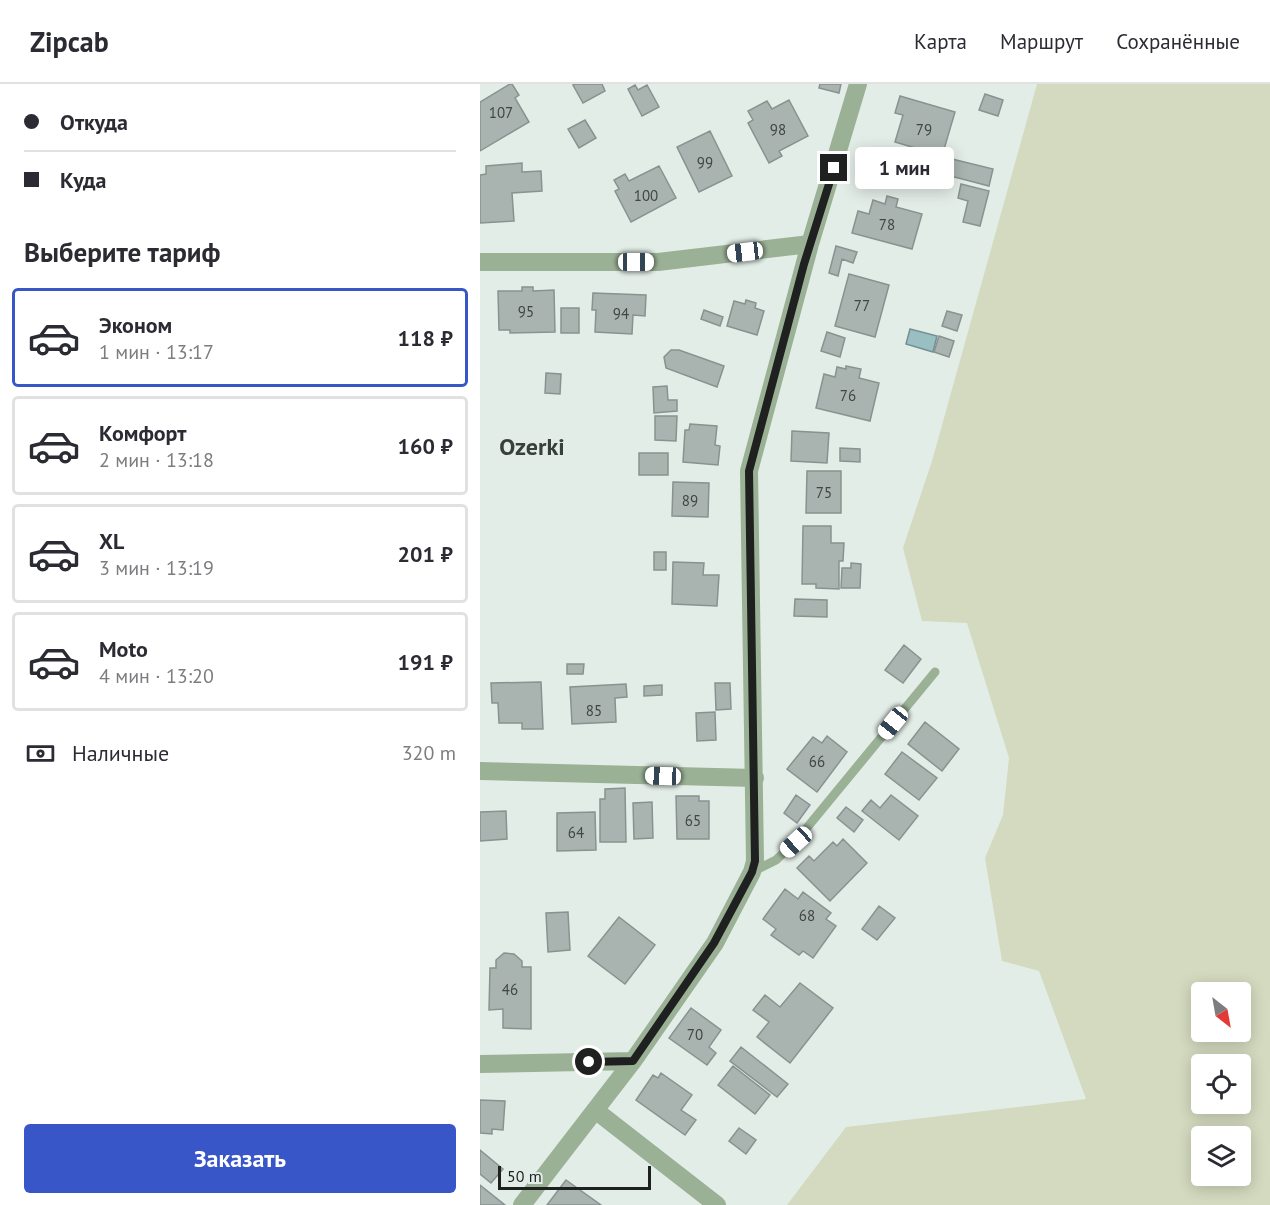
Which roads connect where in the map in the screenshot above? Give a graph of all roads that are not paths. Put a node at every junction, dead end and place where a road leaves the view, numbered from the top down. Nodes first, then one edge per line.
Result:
1 (858, 84) edge
2 (810, 244) junction
3 (480, 261) edge
4 (935, 672) dead end
5 (480, 771) edge
6 (755, 778) junction
7 (752, 872) junction
8 (633, 1061) junction
9 (480, 1064) edge
10 (595, 1110) junction
11 (522, 1205) edge
12 (717, 1205) edge

1 - 2 street
2 - 3 street
2 - 6 street
4 - 7 lane
5 - 6 street
6 - 7 street
7 - 8 street
8 - 9 street
8 - 10 street
10 - 11 street
10 - 12 street

